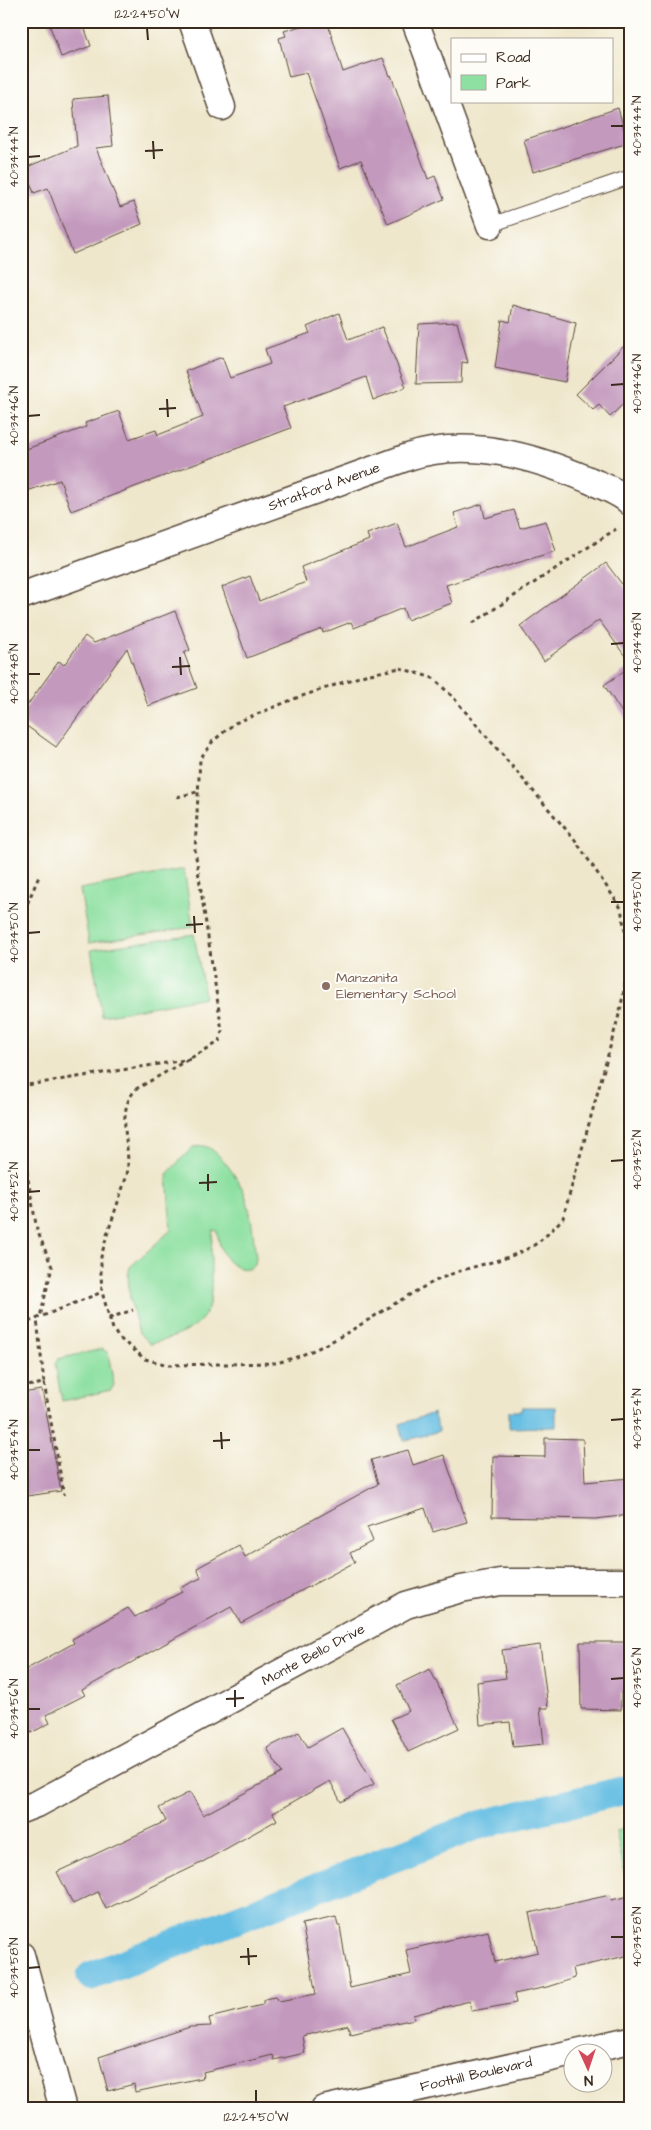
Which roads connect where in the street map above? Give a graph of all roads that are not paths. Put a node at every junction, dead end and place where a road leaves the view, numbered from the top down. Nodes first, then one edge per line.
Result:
1 (192, 21) edge
2 (414, 21) edge
3 (222, 108) dead end
4 (630, 177) edge
5 (490, 225) joint
6 (629, 498) edge
7 (21, 596) edge
8 (630, 1582) edge
9 (21, 1810) edge
10 (21, 1955) edge
11 (630, 2040) edge
12 (63, 2109) edge
13 (324, 2109) edge

1 - 3 street
2 - 5 street
4 - 5 lane
6 - 7 street, Stratford Avenue
8 - 9 street, Monte Bello Drive
10 - 12 street
11 - 13 street, Foothill Boulevard

